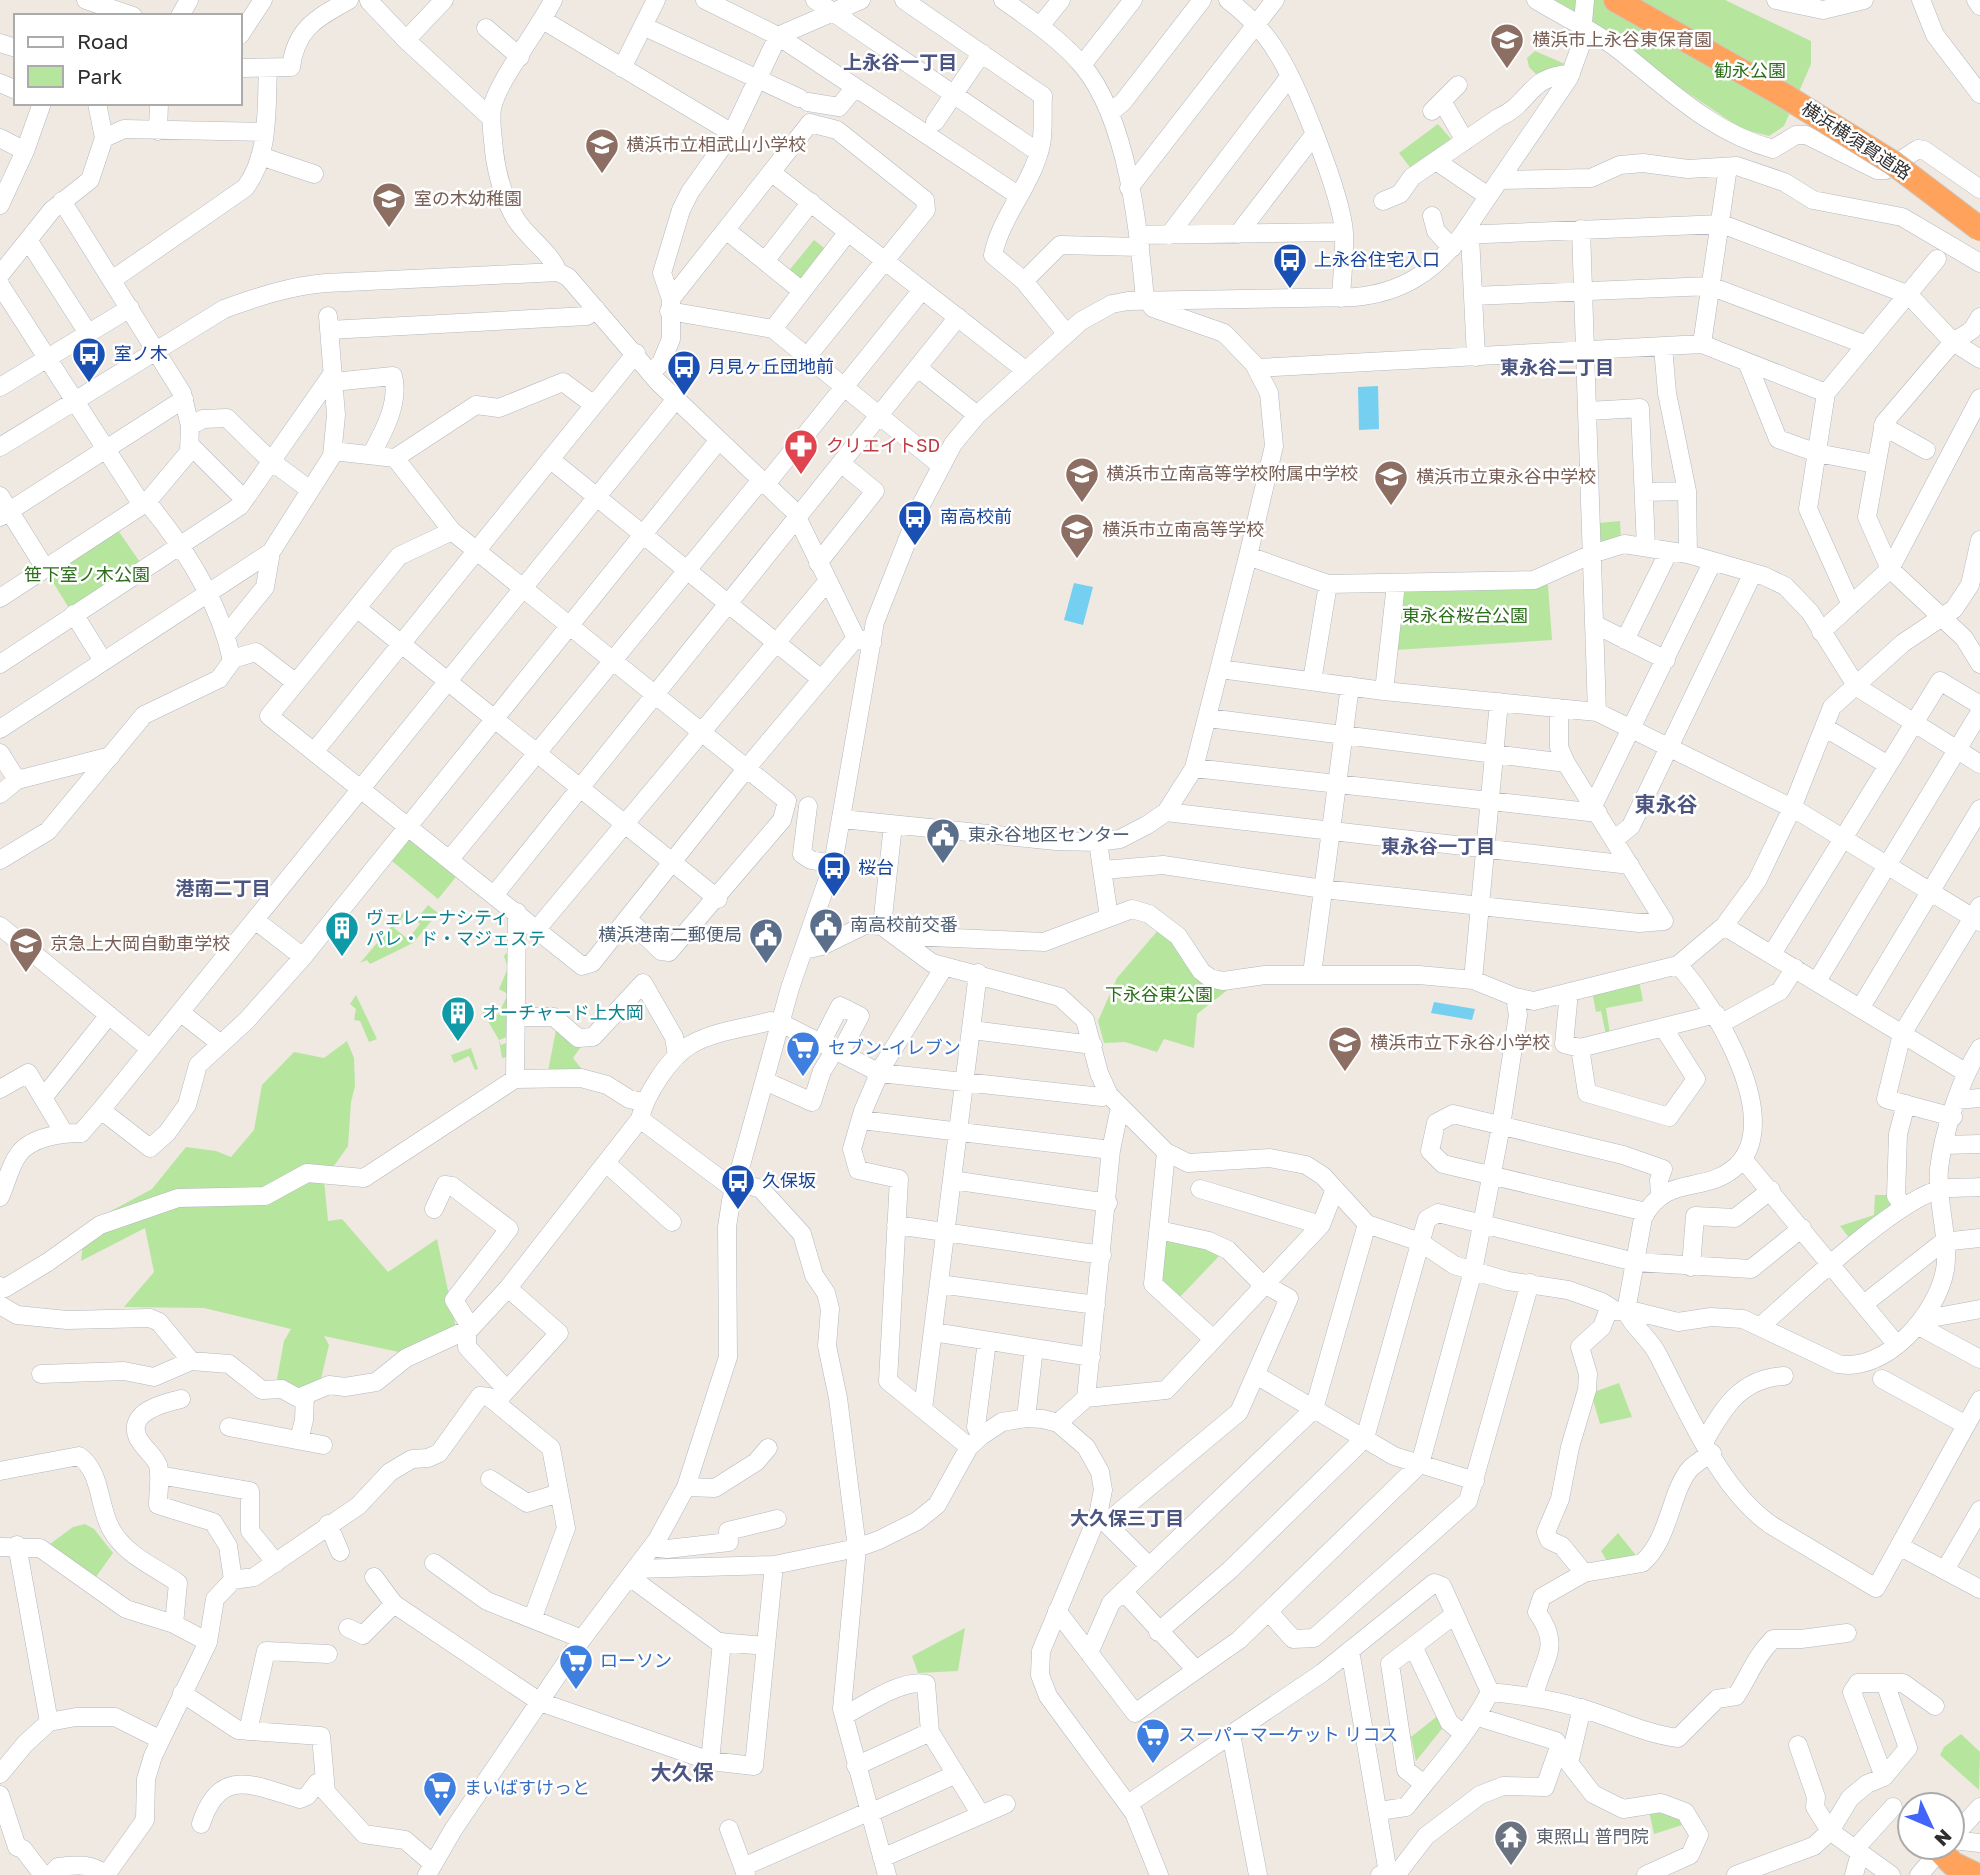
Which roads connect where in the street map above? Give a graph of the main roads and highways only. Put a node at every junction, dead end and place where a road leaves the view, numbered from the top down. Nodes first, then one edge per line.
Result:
1 (1616, 0) edge
2 (1650, 0) edge
3 (1790, 89) junction
4 (1980, 208) edge
5 (1980, 229) edge
6 (1952, 1861) edge
7 (1976, 1875) edge

1 - 3 highway, 横浜横須賀道路
2 - 3 highway, 横浜横須賀道路
3 - 4 highway, 横浜横須賀道路
3 - 5 highway, 横浜横須賀道路, bridge
6 - 7 highway

